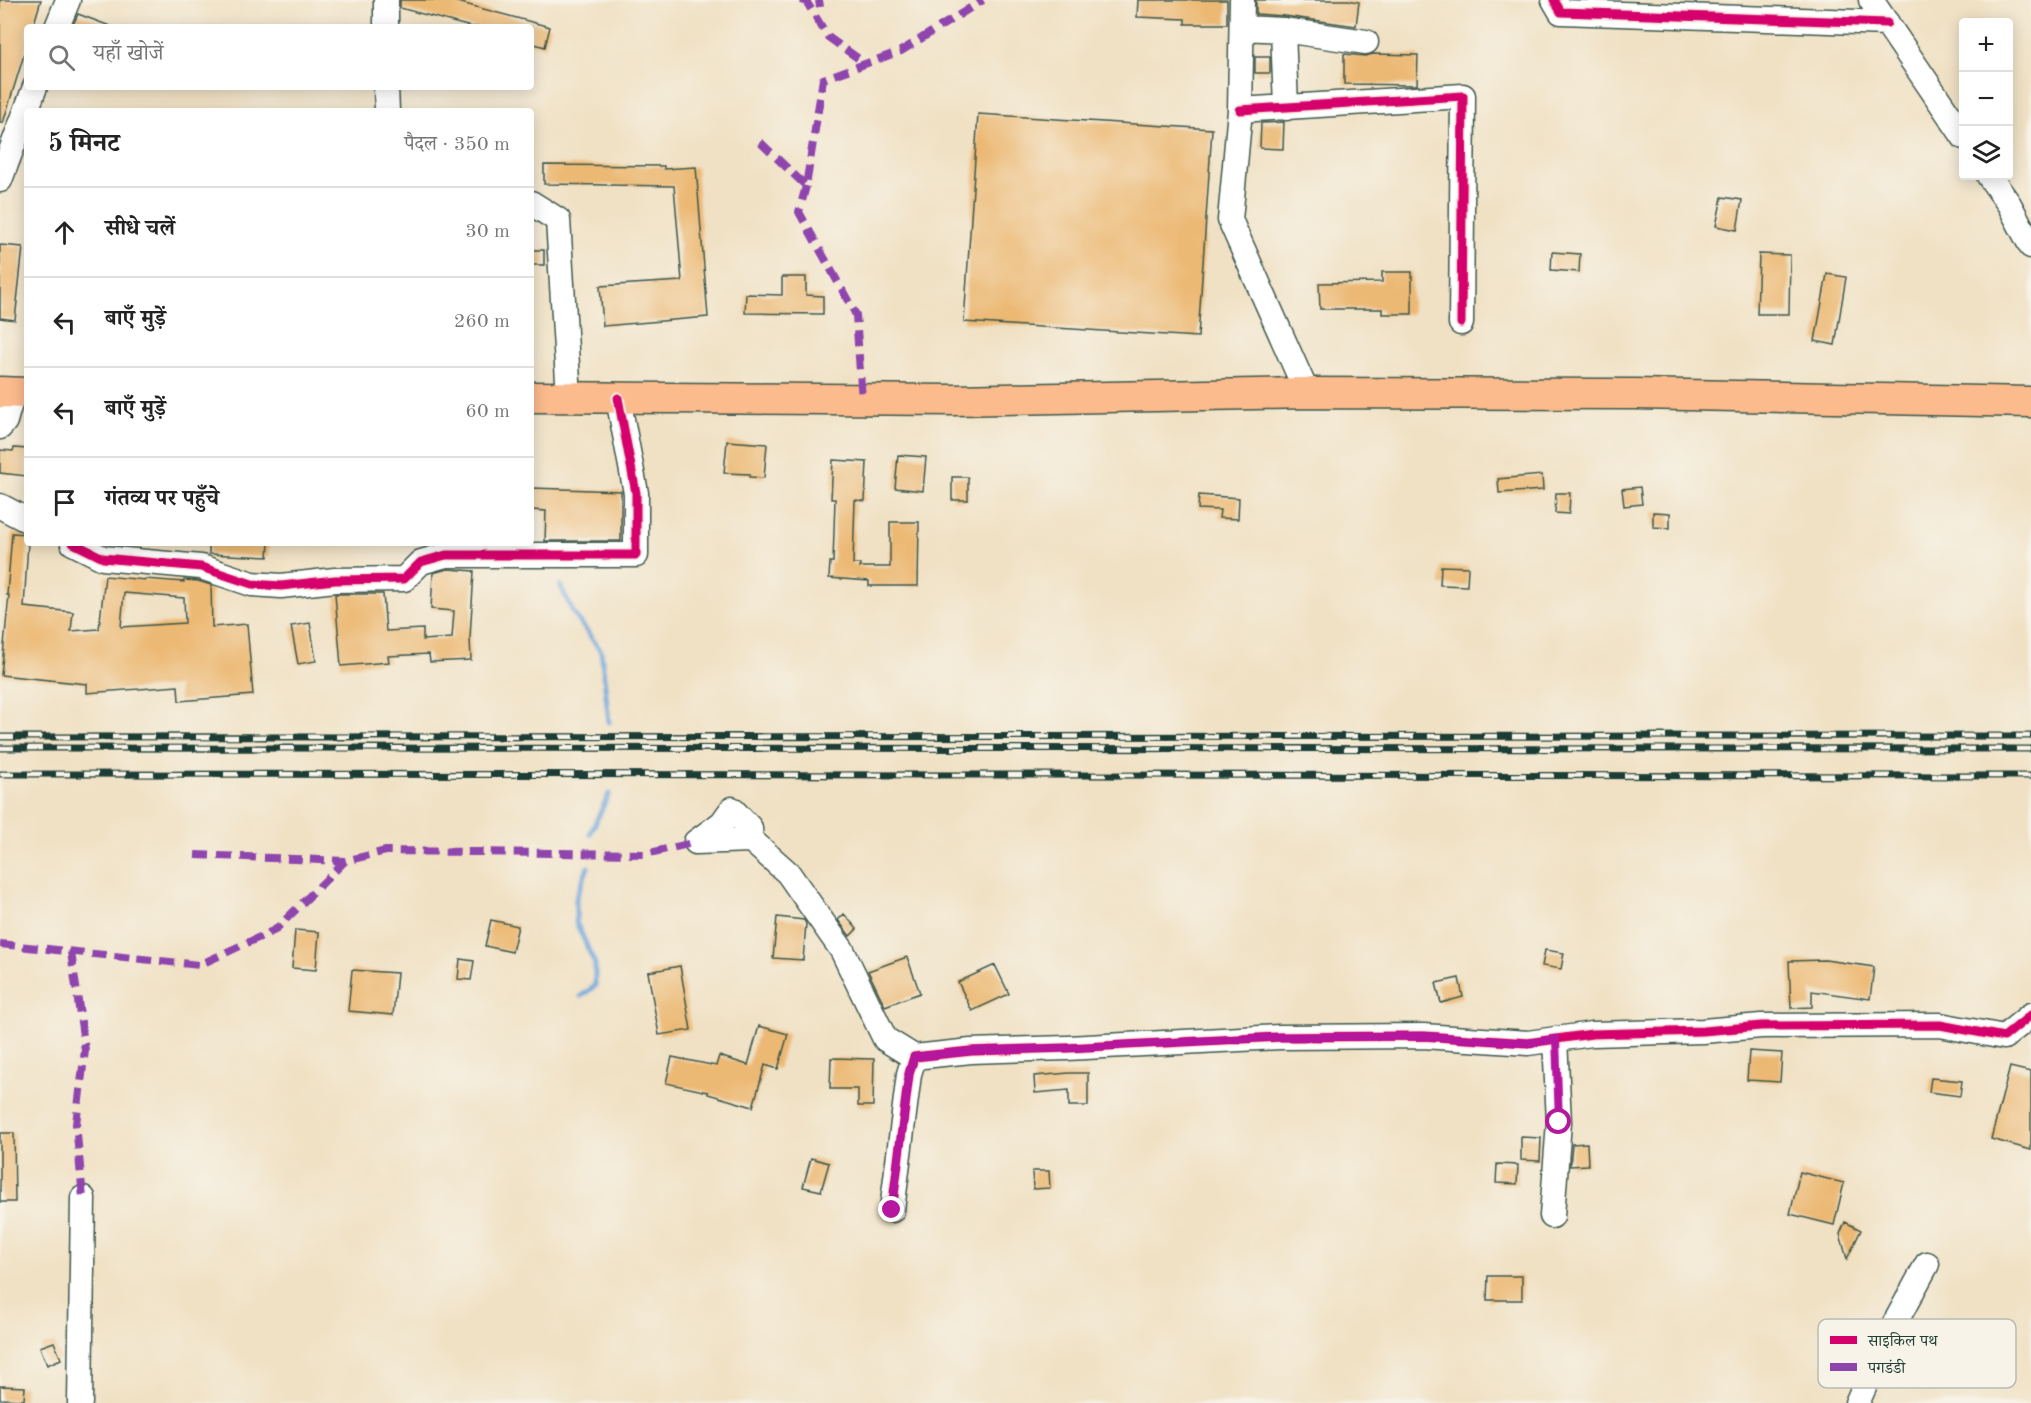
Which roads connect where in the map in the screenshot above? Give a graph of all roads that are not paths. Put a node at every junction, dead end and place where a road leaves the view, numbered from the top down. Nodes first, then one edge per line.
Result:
1 (68, 0) edge
2 (386, 0) edge
3 (1242, 0) edge
4 (1554, 0) edge
5 (1876, 10) edge
6 (58, 24) edge
7 (386, 24) edge
8 (1242, 28) junction
9 (1283, 30) junction
10 (1366, 42) dead end
11 (34, 90) edge
12 (386, 90) edge
13 (27, 108) edge
14 (387, 108) edge
15 (1286, 108) junction
16 (1240, 110) junction
17 (24, 116) edge
18 (1959, 130) edge
19 (0, 180) edge
20 (1992, 180) edge
21 (534, 205) edge
22 (2031, 246) edge
23 (1461, 323) dead end
24 (13, 393) edge
25 (1307, 393) junction
26 (534, 397) edge
27 (569, 397) junction
28 (618, 398) junction
29 (2031, 402) edge
30 (0, 427) edge
31 (0, 506) edge
32 (24, 518) edge
33 (79, 546) edge
34 (751, 840) dead end
35 (2031, 1016) edge
36 (1556, 1039) junction
37 (914, 1057) junction
38 (83, 1198) dead end
39 (892, 1210) dead end
40 (1552, 1216) dead end
41 (1927, 1264) dead end
42 (1897, 1319) edge
43 (1864, 1388) edge
44 (80, 1403) edge
45 (1857, 1403) edge

1 - 6 street
2 - 7 street
3 - 8 street
4 - 5 street
5 - 18 street
8 - 9 street
8 - 16 street
9 - 10 street
9 - 15 street
11 - 13 street
12 - 14 street
15 - 16 street
15 - 23 street
16 - 25 street
17 - 19 street
20 - 22 street
21 - 27 street
24 - 30 street
25 - 28 main road
25 - 29 main road
26 - 27 main road
27 - 28 main road
28 - 33 street
31 - 32 street
34 - 37 street
35 - 36 street
36 - 37 street
36 - 40 street
37 - 39 street
38 - 44 street
41 - 42 street
43 - 45 street

